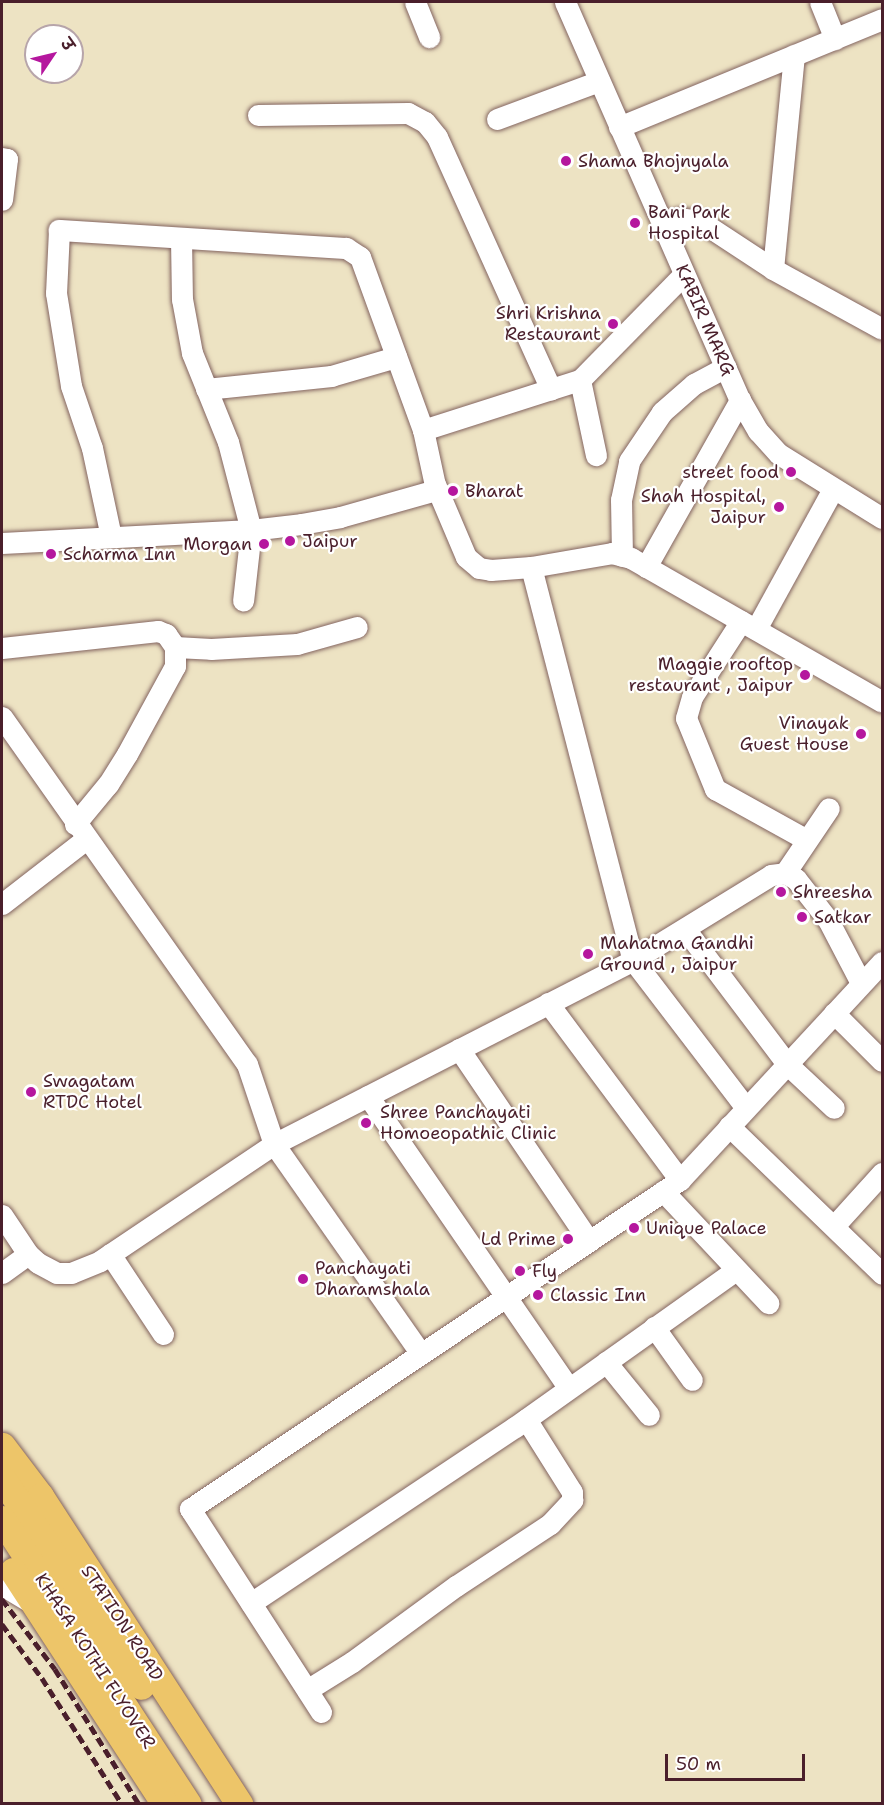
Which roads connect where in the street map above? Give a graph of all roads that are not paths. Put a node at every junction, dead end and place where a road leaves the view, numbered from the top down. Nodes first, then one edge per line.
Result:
1 (415, 2) edge
2 (567, 2) edge
3 (820, 2) edge
4 (882, 19) edge
5 (429, 37) dead end
6 (835, 39) junction
7 (794, 56) junction
8 (599, 81) junction
9 (258, 115) dead end
10 (497, 119) dead end
11 (619, 127) junction
12 (2, 158) edge
13 (2, 200) edge
14 (662, 223) junction
15 (181, 238) junction
16 (773, 269) junction
17 (684, 274) junction
18 (882, 329) edge
19 (396, 357) junction
20 (726, 367) junction
21 (580, 380) junction
22 (206, 389) junction
23 (551, 390) junction
24 (740, 400) junction
25 (423, 430) junction
26 (596, 455) dead end
27 (435, 484) junction
28 (833, 489) junction
29 (882, 518) edge
30 (251, 530) junction
31 (111, 537) junction
32 (2, 543) edge
33 (622, 556) junction
34 (531, 567) junction
35 (646, 567) junction
36 (243, 601) dead end
37 (748, 625) junction
38 (357, 627) dead end
39 (175, 647) junction
40 (2, 648) edge
41 (882, 702) edge
42 (2, 717) edge
43 (829, 808) dead end
44 (80, 831) junction
45 (807, 840) junction
46 (785, 873) junction
47 (2, 904) edge
48 (685, 929) junction
49 (633, 960) junction
50 (882, 962) edge
51 (861, 983) junction
52 (548, 1003) junction
53 (834, 1013) junction
54 (459, 1049) junction
55 (882, 1061) edge
56 (787, 1064) junction
57 (368, 1096) junction
58 (746, 1108) junction
59 (834, 1108) dead end
60 (729, 1126) junction
61 (274, 1144) junction
62 (882, 1173) edge
63 (672, 1185) junction
64 (2, 1215) edge
65 (834, 1226) junction
66 (589, 1241) junction
67 (28, 1254) junction
68 (110, 1254) junction
69 (736, 1270) junction
70 (2, 1273) edge
71 (882, 1274) edge
72 (507, 1296) junction
73 (768, 1303) dead end
74 (654, 1327) junction
75 (163, 1334) dead end
76 (421, 1354) junction
77 (606, 1362) junction
78 (692, 1380) dead end
79 (569, 1388) junction
80 (649, 1414) dead end
81 (526, 1419) junction
82 (2, 1446) edge
83 (2, 1478) edge
84 (2, 1519) edge
85 (2, 1553) edge
86 (2, 1585) edge
87 (251, 1603) junction
88 (36, 1605) junction
89 (307, 1690) junction
90 (321, 1712) dead end
91 (165, 1803) edge
92 (188, 1803) edge
93 (218, 1803) edge
94 (238, 1803) edge

1 - 5 street
2 - 8 street, KABIR MARG
3 - 6 street
4 - 6 street
6 - 7 street
7 - 11 street
7 - 16 street
8 - 10 street
8 - 11 street, KABIR MARG
9 - 23 street
11 - 14 street, KABIR MARG
12 - 13 street
14 - 16 street
14 - 17 street, KABIR MARG
15 - 19 street
15 - 22 street
15 - 31 street
16 - 18 street
17 - 20 street, KABIR MARG
17 - 21 street
19 - 22 street
19 - 25 street
20 - 24 street, KABIR MARG
20 - 33 street
21 - 23 street
21 - 26 street
22 - 30 street
23 - 25 street
24 - 28 street, KABIR MARG
24 - 35 street
25 - 27 street
27 - 30 street
27 - 34 street
28 - 29 street, KABIR MARG
28 - 37 street
30 - 31 street
30 - 36 street
31 - 32 street
33 - 34 street
33 - 35 street
34 - 49 street
35 - 37 street
37 - 41 street
37 - 45 street
38 - 39 street
39 - 40 street
39 - 44 street
42 - 44 street
43 - 45 street
44 - 47 street
44 - 61 street
45 - 46 street
46 - 48 street
46 - 51 street
48 - 49 street
48 - 56 street
49 - 52 street
49 - 58 street
50 - 51 street
51 - 53 street
52 - 54 street
52 - 63 street
53 - 55 street
53 - 56 street
54 - 57 street
54 - 66 street
56 - 58 street
56 - 59 street
57 - 61 street
57 - 72 street
58 - 60 street
60 - 63 street
60 - 65 street
61 - 68 street
61 - 76 street
62 - 65 street
63 - 66 street
63 - 69 street
64 - 67 street
65 - 71 street
66 - 72 street
67 - 68 street
67 - 70 street
68 - 75 street
69 - 73 street
69 - 74 street
72 - 76 street
72 - 79 street
74 - 77 street
74 - 78 street
76 - 87 street
77 - 79 street
77 - 80 street
79 - 81 street
81 - 87 street
81 - 89 street
82 - 94 main road, STATION ROAD
83 - 93 main road, KHASA KOTHI FLYOVER
84 - 92 main road, KHASA KOTHI FLYOVER
85 - 88 main road
86 - 88 street
87 - 89 street
88 - 91 main road
89 - 90 street

